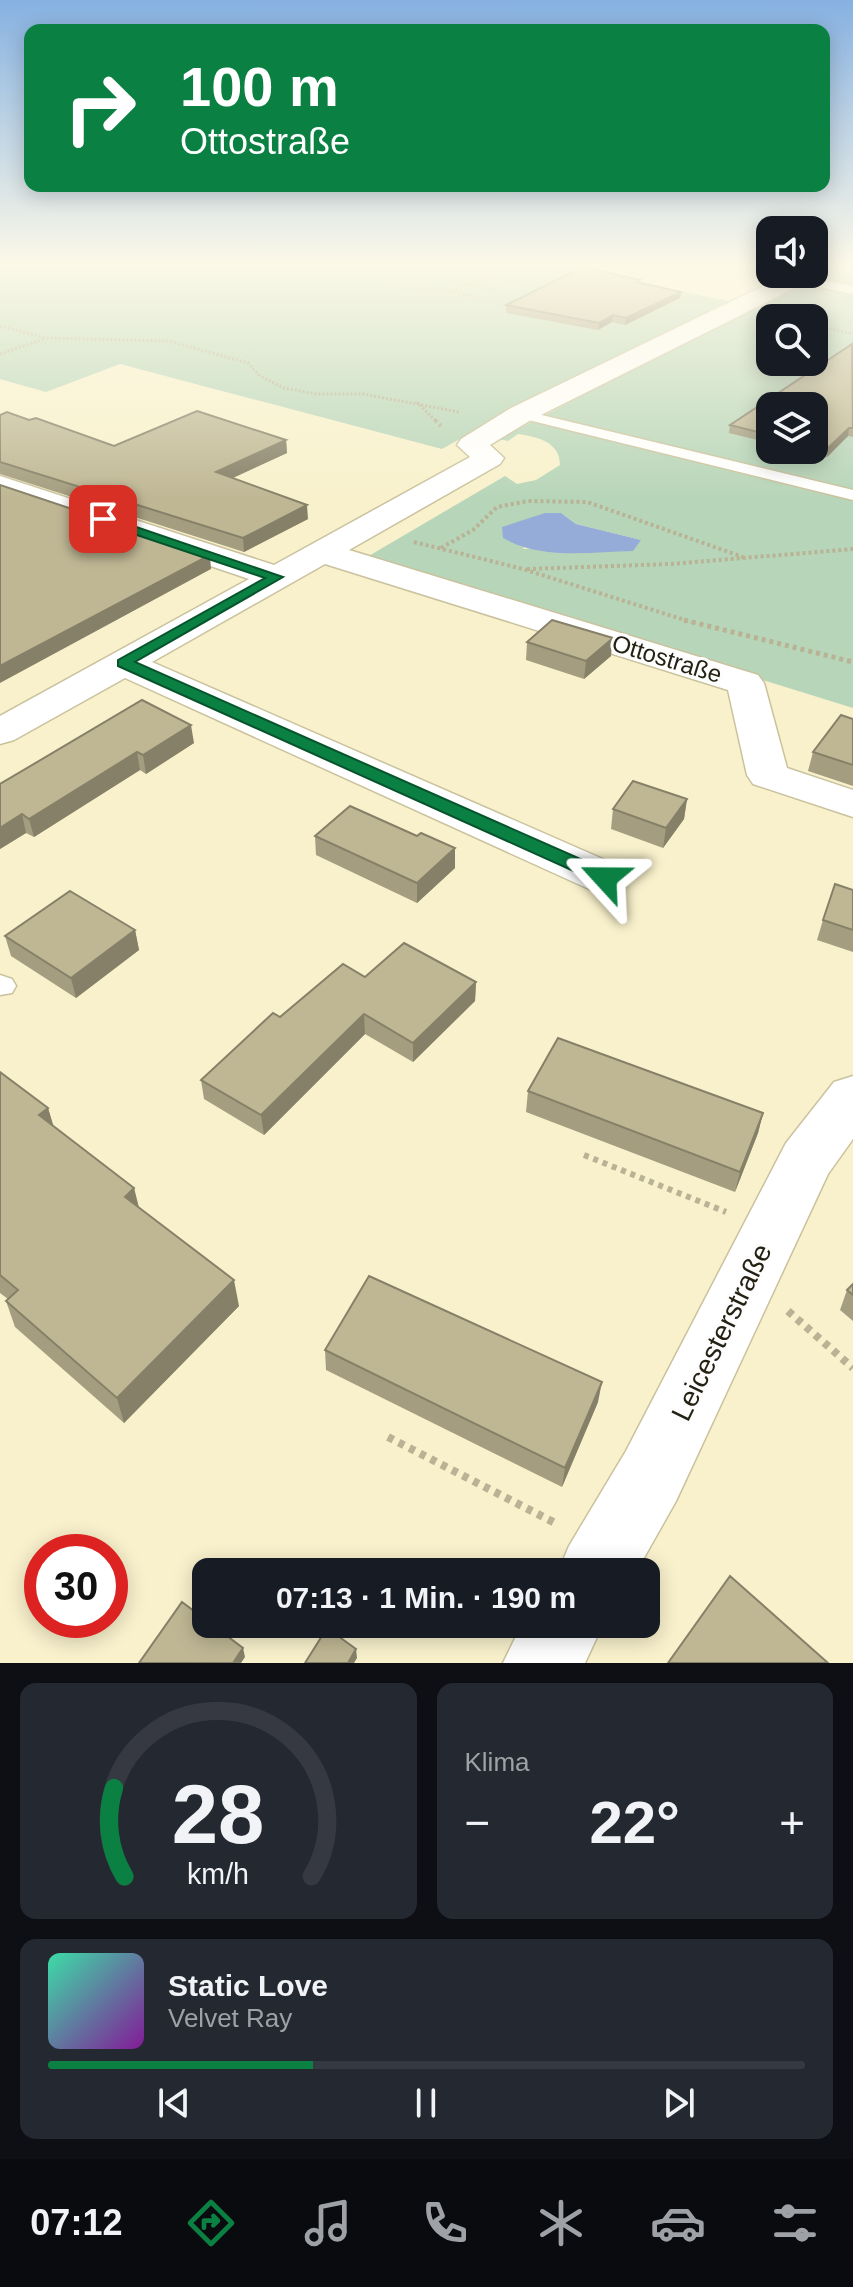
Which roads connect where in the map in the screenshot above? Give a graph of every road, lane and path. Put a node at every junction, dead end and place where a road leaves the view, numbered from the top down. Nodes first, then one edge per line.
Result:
1 (31, 344) edge
2 (663, 344) edge
3 (0, 354) edge
4 (521, 414) junction
5 (0, 485) edge
6 (853, 495) edge
7 (363, 529) junction
8 (440, 548) junction
9 (853, 549) edge
10 (321, 552) junction
11 (743, 557) junction
12 (523, 569) junction
13 (276, 577) junction
14 (853, 662) edge
15 (123, 663) junction
16 (0, 732) edge
17 (853, 804) edge
18 (605, 878) dead end
19 (853, 1097) edge
20 (584, 1155) dead end
21 (760, 1253) junction
22 (853, 1368) edge
23 (388, 1437) dead end
24 (597, 1558) edge
25 (604, 1558) edge
26 (557, 1638) edge
27 (542, 1663) edge

1 - 3 path
2 - 4 street
4 - 6 lane
4 - 7 street
5 - 13 street
7 - 8 path
7 - 10 street
8 - 11 path
8 - 12 path
9 - 11 path
10 - 13 street
10 - 17 street, Ottostraße
11 - 12 path
12 - 14 path
13 - 15 street
15 - 16 street
15 - 18 street
19 - 21 street, Leicesterstraße
20 - 21 path
21 - 22 path
21 - 25 street, Leicesterstraße
23 - 24 path
26 - 27 street

